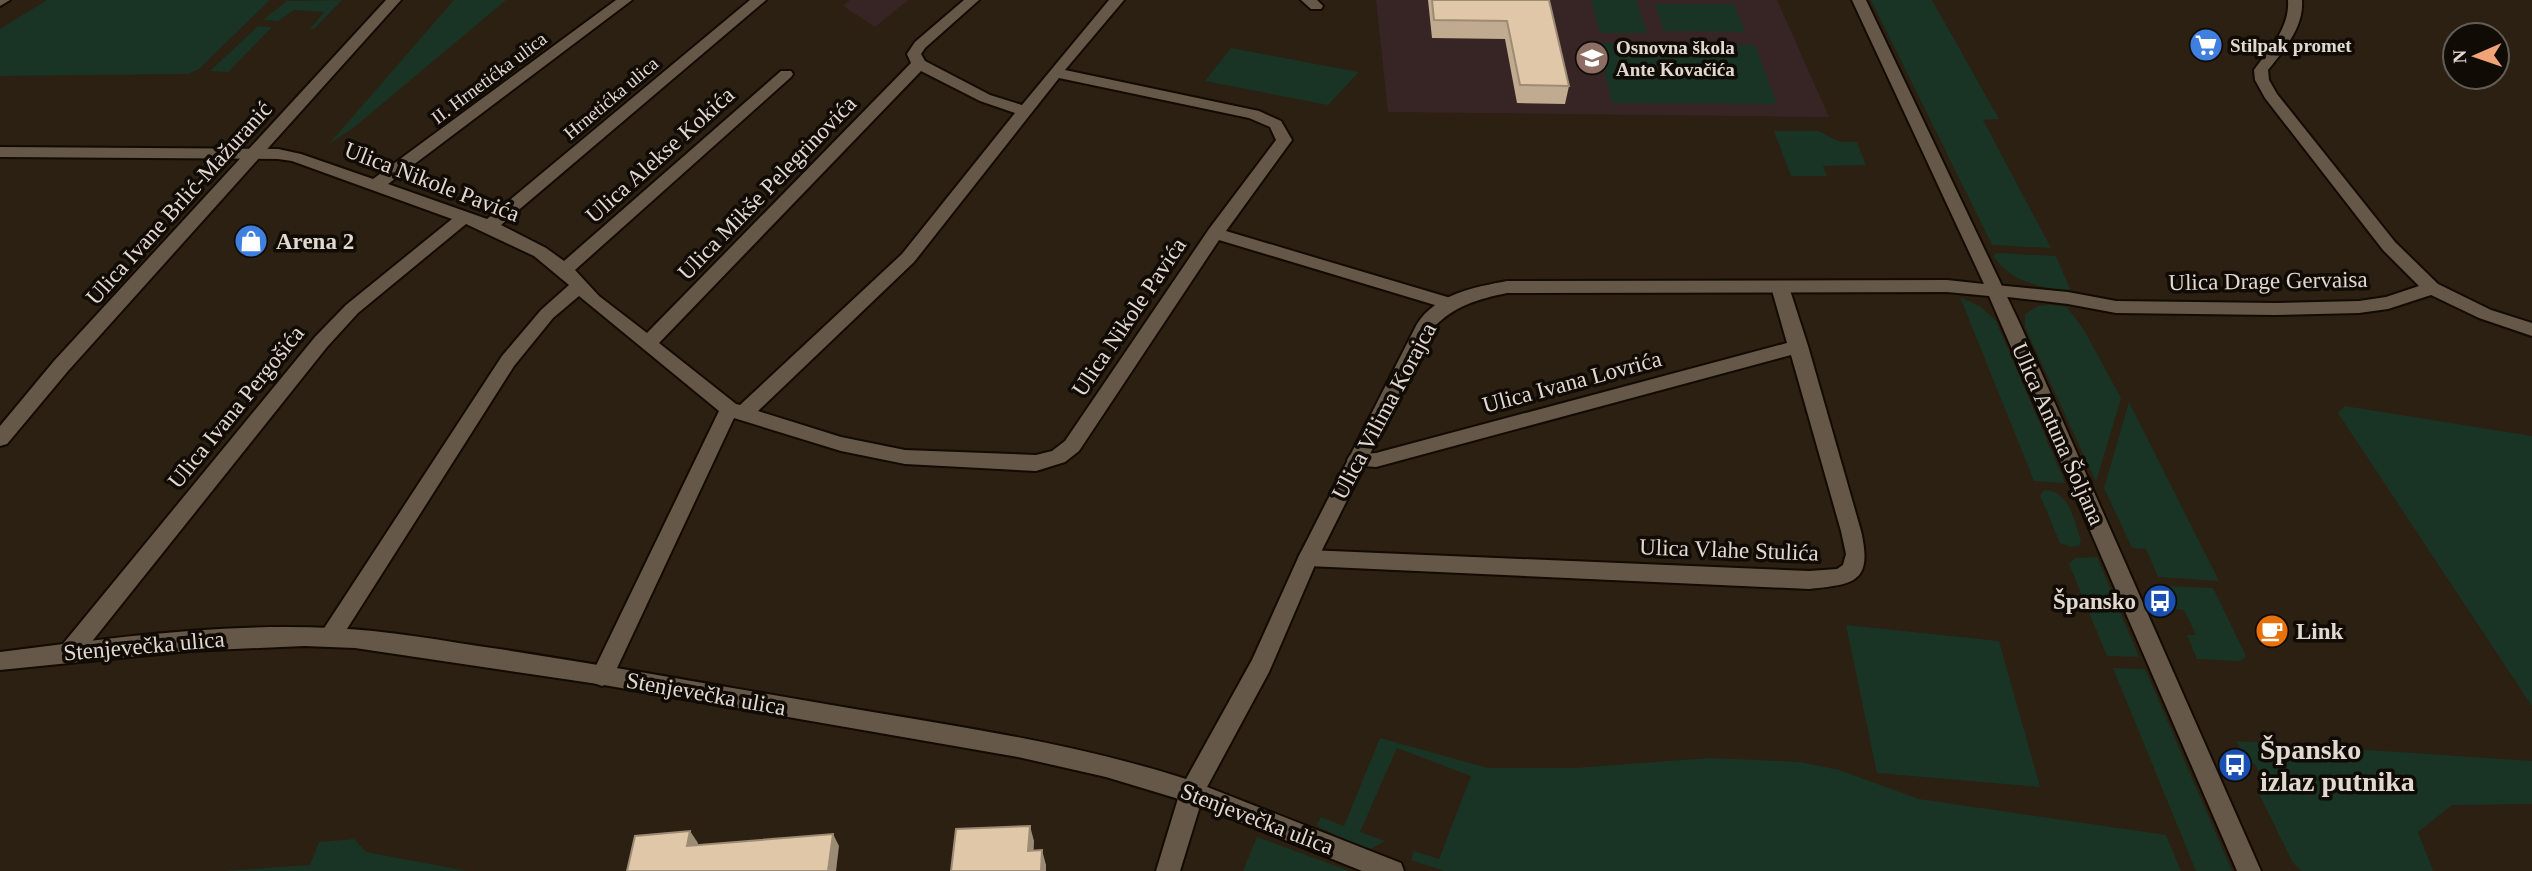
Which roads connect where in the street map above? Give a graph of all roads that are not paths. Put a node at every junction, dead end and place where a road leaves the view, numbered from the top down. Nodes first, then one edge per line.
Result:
1 (394, 0) edge
2 (625, 0) edge
3 (759, 0) edge
4 (972, 0) edge
5 (1116, 0) edge
6 (1859, 0) edge
7 (2295, 0) edge
8 (919, 64) junction
9 (1056, 73) junction
10 (786, 75) dead end
11 (1026, 111) junction
12 (0, 152) edge
13 (254, 153) junction
14 (375, 186) junction
15 (464, 217) junction
16 (489, 226) junction
17 (1215, 233) junction
18 (565, 270) junction
19 (579, 286) junction
20 (1780, 287) junction
21 (2432, 288) junction
22 (1996, 291) junction
23 (1448, 303) junction
24 (2532, 330) edge
25 (647, 344) junction
26 (1799, 346) junction
27 (736, 412) junction
28 (0, 439) edge
29 (1357, 460) junction
30 (1308, 558) junction
31 (330, 636) junction
32 (69, 652) junction
33 (0, 661) edge
34 (602, 676) junction
35 (1192, 792) junction
36 (1168, 871) edge
37 (1392, 871) edge
38 (2249, 871) edge

1 - 13 street, Ulica Ivane Brlić-Mažuranić
2 - 14 street, II. Hrnetićka ulica
3 - 16 street, Hrnetićka ulica
4 - 8 street, Ulica Mikše Pelegrinovića
5 - 9 street
6 - 22 street, Ulica Antuna Šoljana
7 - 21 street, Ulica Drage Gervaisa
8 - 11 street
8 - 25 street, Ulica Mikše Pelegrinovića
9 - 11 street
9 - 17 street, Ulica Nikole Pavića
10 - 18 street, Ulica Alekse Kokića
11 - 27 street
12 - 13 street, Ulica Nikole Pavića
13 - 14 street, Ulica Nikole Pavića
13 - 28 street, Ulica Ivane Brlić-Mažuranić
14 - 15 street, Ulica Nikole Pavića
15 - 16 street, Ulica Nikole Pavića
15 - 32 street, Ulica Ivana Pergošića
16 - 18 street, Ulica Nikole Pavića
17 - 23 street
17 - 27 street, Ulica Nikole Pavića
18 - 19 street, Ulica Nikole Pavića
19 - 25 street, Ulica Nikole Pavića
19 - 31 street
20 - 22 street, Ulica Vilima Korajca
20 - 23 street, Ulica Vilima Korajca
20 - 26 street, Ulica Vlahe Stulića
21 - 22 street, Ulica Drage Gervaisa
21 - 24 street
22 - 38 street, Ulica Antuna Šoljana
23 - 29 street, Ulica Vilima Korajca
25 - 27 street, Ulica Nikole Pavića
26 - 29 street, Ulica Ivana Lovrića
26 - 30 street, Ulica Vlahe Stulića
27 - 34 street
29 - 30 street, Ulica Vilima Korajca
30 - 35 street, Ulica Vilima Korajca
31 - 32 street, Stenjevečka ulica
31 - 34 street, Stenjevečka ulica
32 - 33 street, Stenjevečka ulica
34 - 35 street, Stenjevečka ulica
35 - 36 street, Ulica Vilima Korajca
35 - 37 street, Stenjevečka ulica

